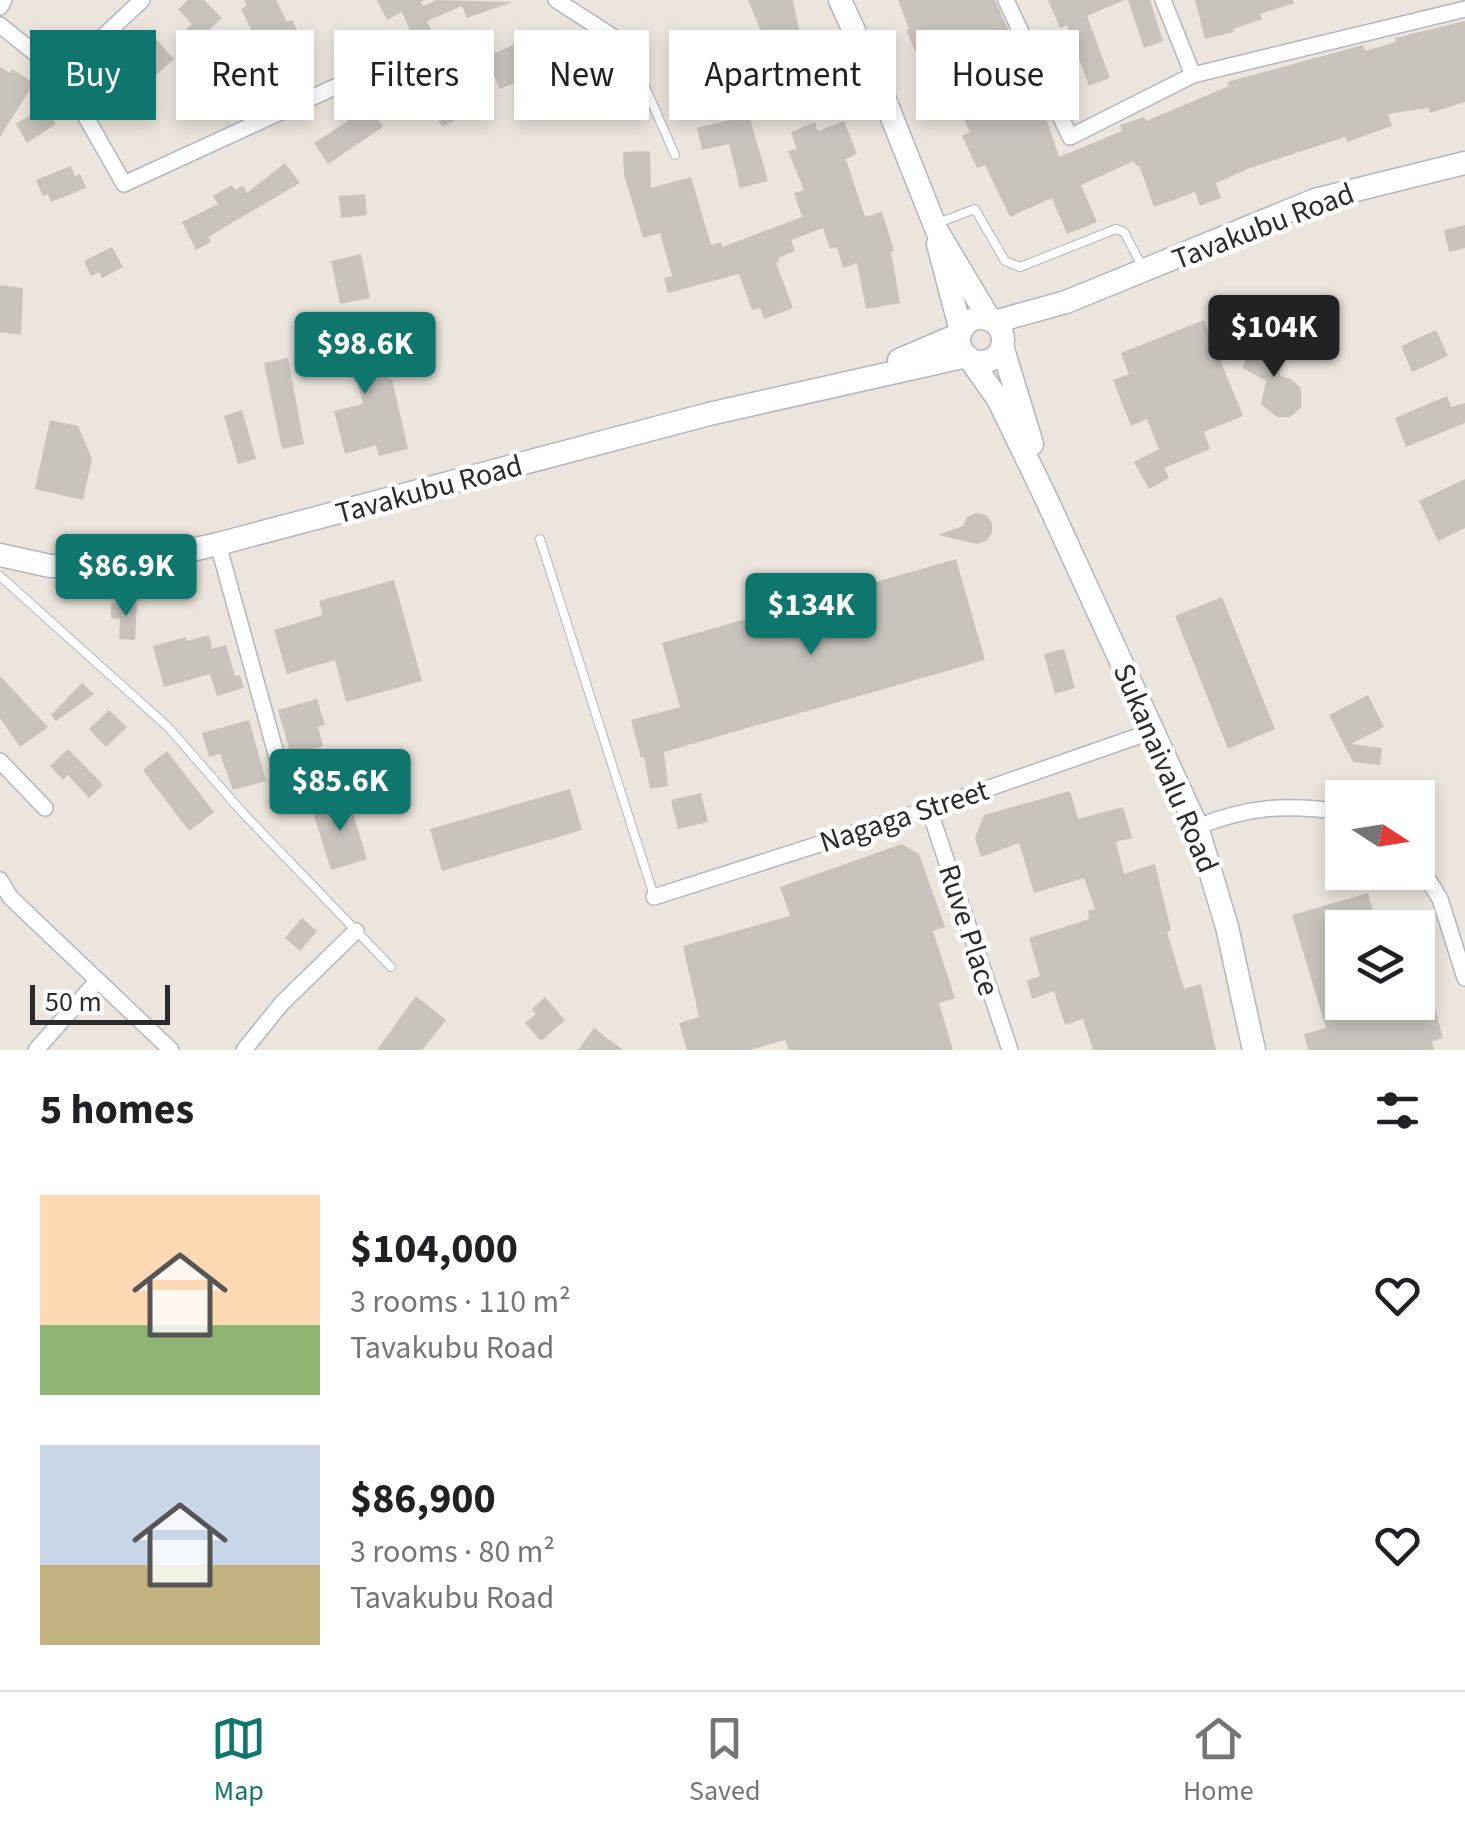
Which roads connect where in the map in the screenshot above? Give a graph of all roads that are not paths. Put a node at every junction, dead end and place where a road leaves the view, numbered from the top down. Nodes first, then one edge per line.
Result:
1 (4, 0) edge
2 (142, 0) edge
3 (556, 0) edge
4 (840, 0) edge
5 (1006, 0) edge
6 (1163, 0) edge
7 (0, 7) edge
8 (1465, 9) edge
9 (0, 24) edge
10 (110, 30) edge
11 (603, 30) edge
12 (30, 49) edge
13 (1193, 75) junction
14 (334, 87) edge
15 (649, 97) edge
16 (88, 120) edge
17 (675, 156) dead end
18 (1465, 163) edge
19 (935, 228) junction
20 (1144, 271) junction
21 (997, 333) junction
22 (964, 345) junction
23 (1046, 496) junction
24 (540, 539) dead end
25 (218, 544) junction
26 (0, 555) edge
27 (0, 576) edge
28 (1152, 731) junction
29 (0, 761) edge
30 (280, 768) dead end
31 (45, 808) dead end
32 (929, 809) junction
33 (1325, 810) edge
34 (1196, 827) junction
35 (0, 880) edge
36 (1434, 890) edge
37 (654, 897) joint
38 (5, 903) edge
39 (356, 931) junction
40 (391, 968) dead end
41 (1465, 978) edge
42 (98, 981) junction
43 (36, 1050) edge
44 (172, 1050) edge
45 (244, 1050) edge
46 (1010, 1050) edge
47 (1254, 1050) edge

1 - 7 street
2 - 10 street
3 - 11 street
4 - 19 main road, Sukanaivalu Road
5 - 13 street
6 - 13 street
8 - 13 street
9 - 12 street
14 - 16 street
15 - 17 lane
18 - 20 main road, Tavakubu Road
19 - 20 lane
19 - 21 main road, Sukanaivalu Road
19 - 22 main road, Sukanaivalu Road
20 - 21 main road, Tavakubu Road
21 - 22 main road
21 - 22 main road
21 - 23 main road, Sukanaivalu Road
22 - 23 main road, Sukanaivalu Road
22 - 25 main road, Tavakubu Road
23 - 28 main road, Sukanaivalu Road
24 - 37 lane
25 - 26 main road, Tavakubu Road
25 - 30 street
27 - 39 lane
28 - 32 street, Nagaga Street
28 - 34 main road, Sukanaivalu Road
29 - 31 street
32 - 37 street, Nagaga Street
32 - 46 street, Ruve Place
33 - 34 street
34 - 47 main road, Sukanaivalu Road
35 - 38 street
36 - 41 street
38 - 42 street
39 - 40 lane
39 - 45 street
42 - 43 street
42 - 44 street

